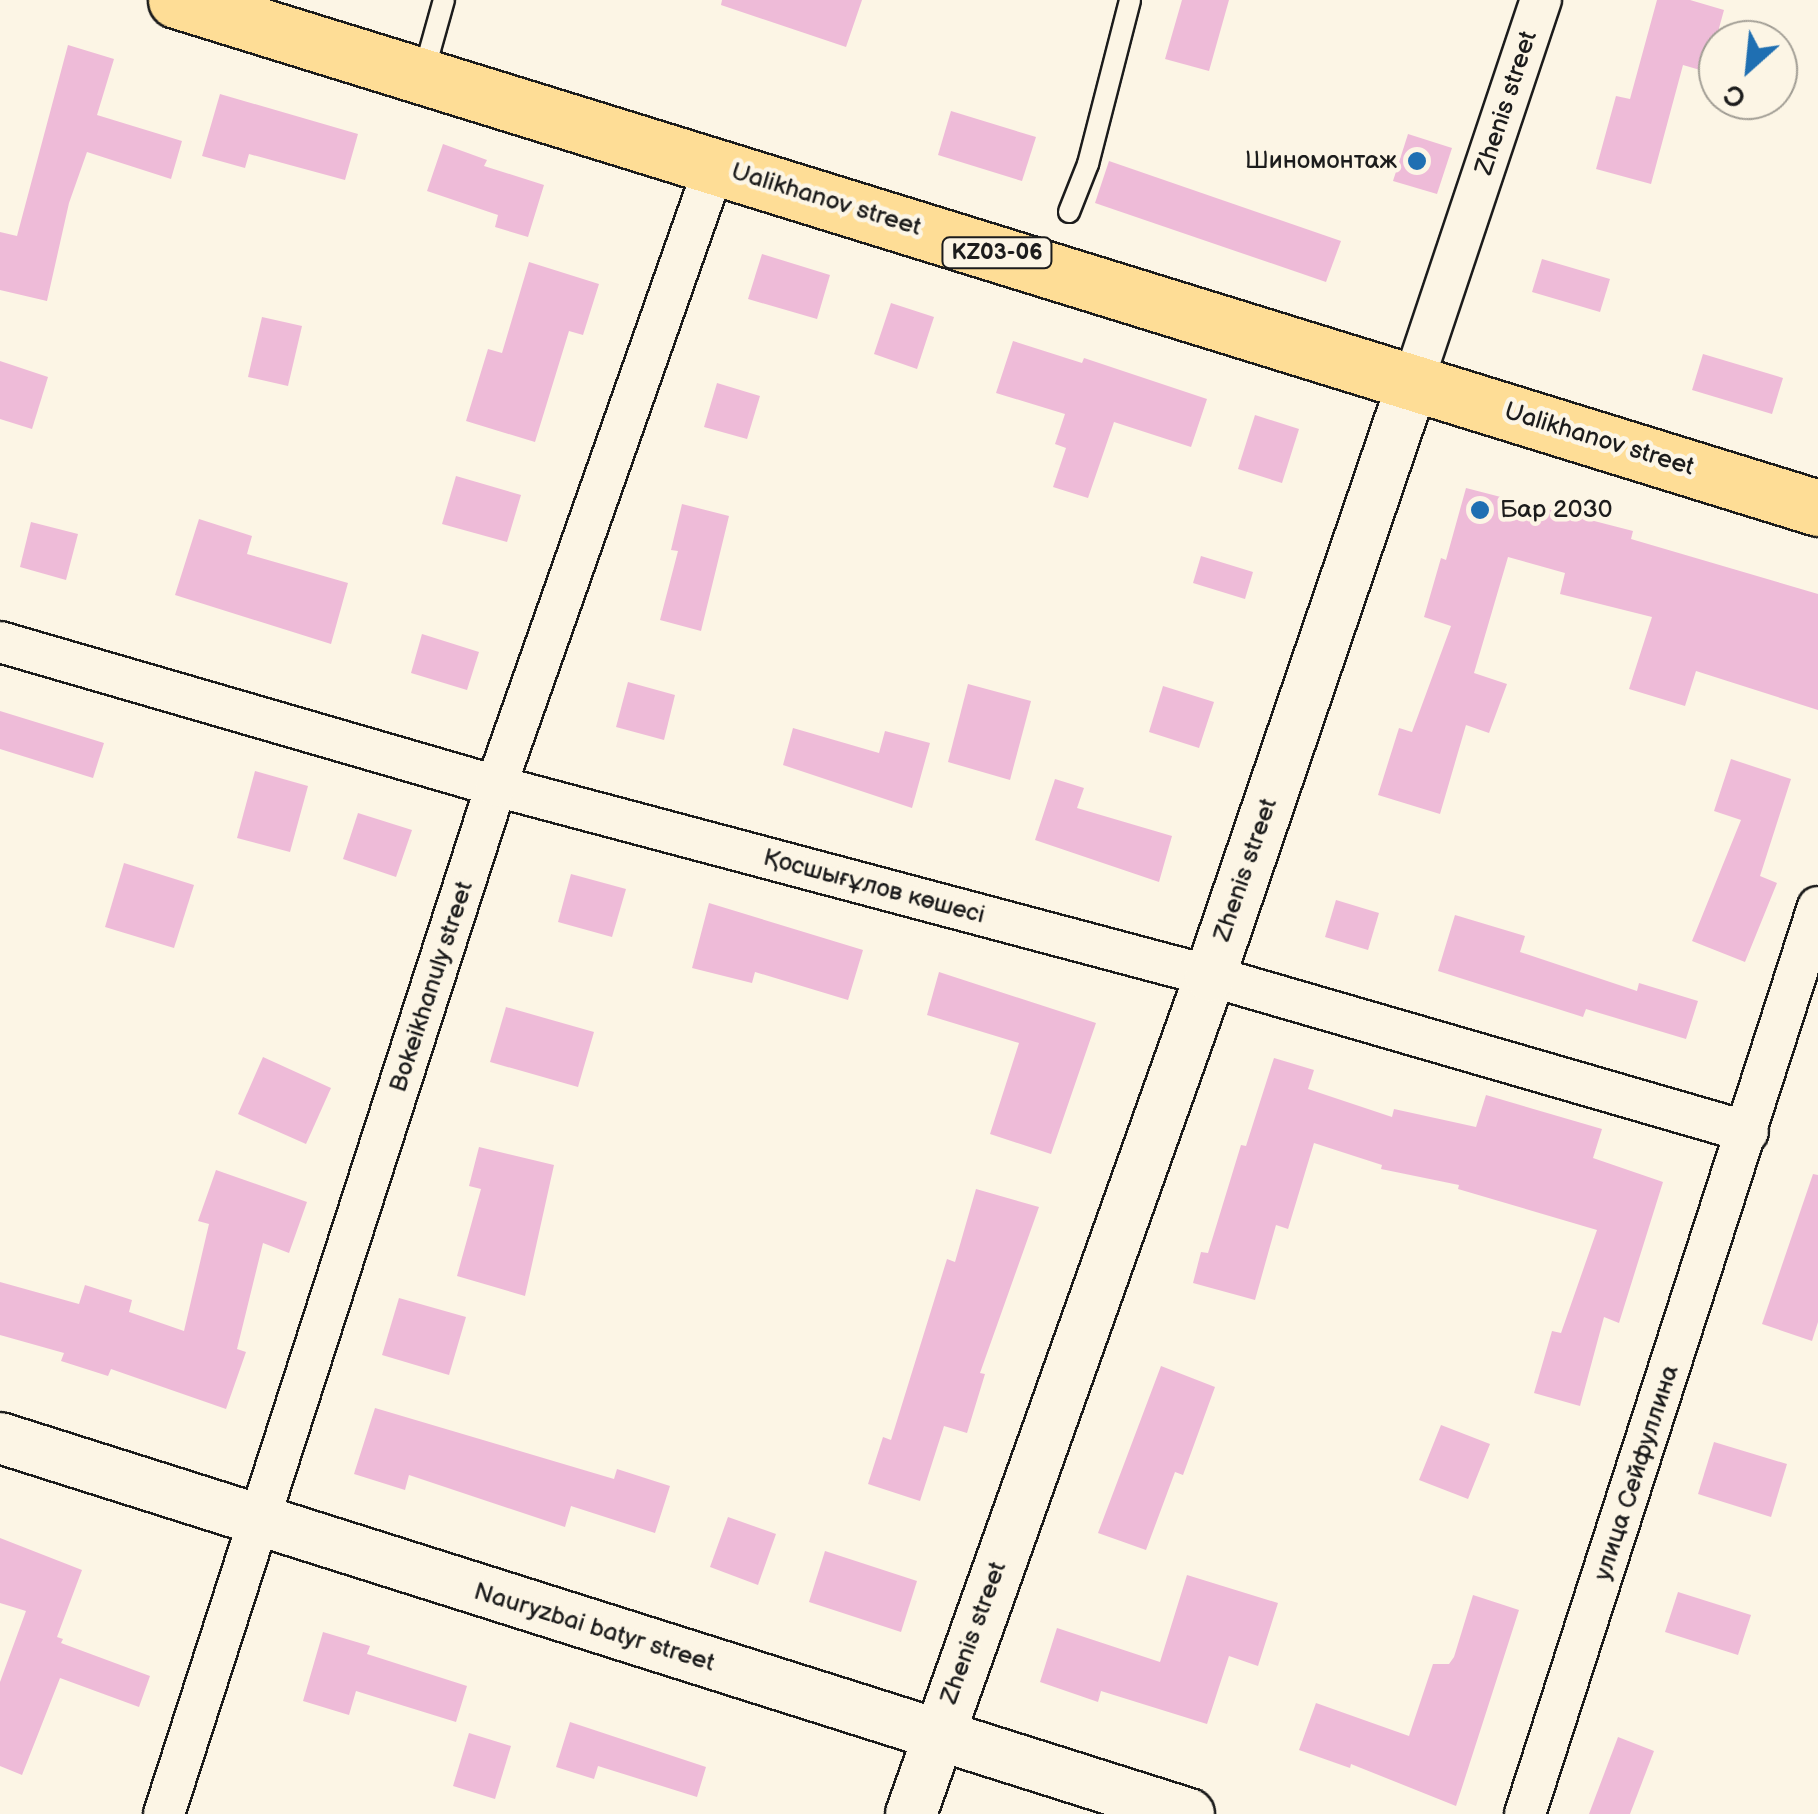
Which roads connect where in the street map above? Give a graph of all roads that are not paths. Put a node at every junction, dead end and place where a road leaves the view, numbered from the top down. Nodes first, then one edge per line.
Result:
1 (176, 0) edge
2 (444, 0) edge
3 (1130, 0) edge
4 (1542, 0) edge
5 (423, 76) junction
6 (716, 165) junction
7 (1068, 212) dead end
8 (1413, 382) junction
9 (1818, 508) edge
10 (0, 642) edge
11 (496, 786) junction
12 (1818, 907) edge
13 (1210, 976) junction
14 (1748, 1132) junction
15 (0, 1438) edge
16 (260, 1523) junction
17 (938, 1736) junction
18 (164, 1814) edge
19 (911, 1814) edge
20 (1189, 1814) edge
21 (1526, 1814) edge

1 - 5 main road, Ualikhanov street / KZ03-06
2 - 5 lane
3 - 7 lane
4 - 8 street, Zhenis street
5 - 6 main road, Ualikhanov street / KZ03-06
6 - 8 main road, Ualikhanov street / KZ03-06
6 - 11 street, Bokeikhanuly street
8 - 9 main road, Ualikhanov street / KZ03-06
8 - 13 street, Zhenis street
10 - 11 street, Қосшығұлов көшесі
11 - 13 street, Қосшығұлов көшесі
11 - 16 street, Bokeikhanuly street
12 - 14 street, улица Сейфуллина
13 - 14 street, Қосшығұлов көшесі
13 - 17 street, Zhenis street
14 - 21 street, улица Сейфуллина
15 - 16 street, Nauryzbai batyr street
16 - 17 street, Nauryzbai batyr street
16 - 18 street, Bokeikhanuly street
17 - 19 street, Zhenis street
17 - 20 street, Nauryzbai batyr street

